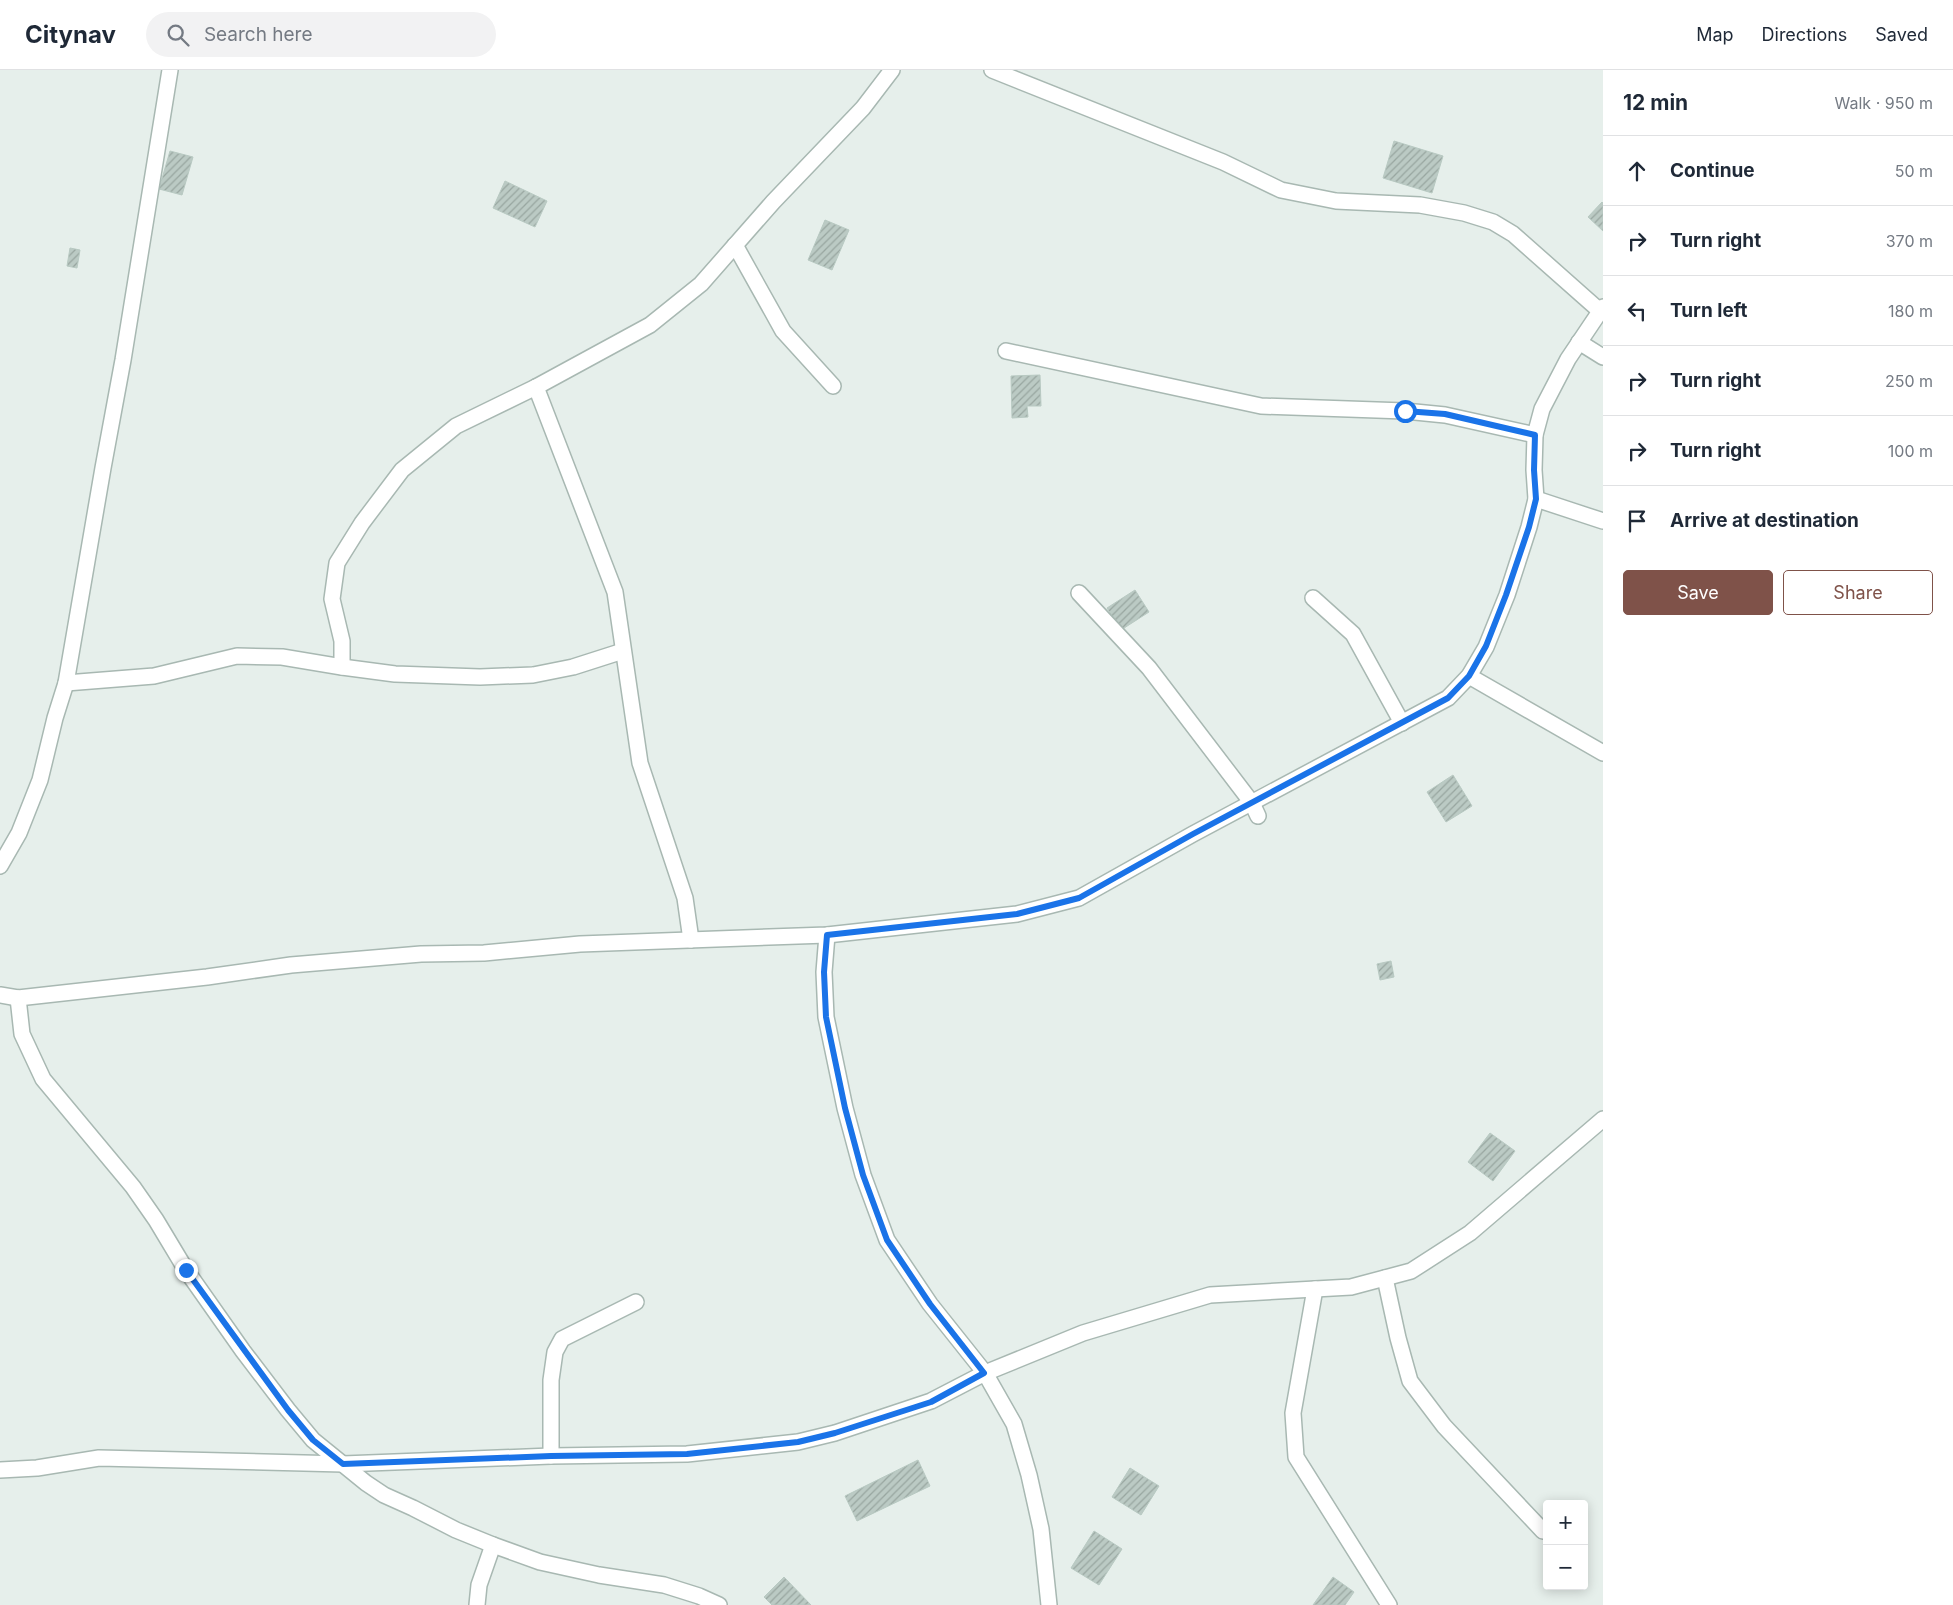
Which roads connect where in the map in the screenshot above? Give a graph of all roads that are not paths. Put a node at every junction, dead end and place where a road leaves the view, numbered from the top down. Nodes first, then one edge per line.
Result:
1 (170, 70) edge
2 (892, 70) edge
3 (992, 70) edge
4 (735, 245) junction
5 (1602, 309) edge
6 (1580, 342) junction
7 (1006, 351) dead end
8 (1603, 357) edge
9 (833, 386) dead end
10 (536, 387) junction
11 (1535, 435) junction
12 (1536, 499) junction
13 (1603, 521) edge
14 (1079, 593) dead end
15 (1314, 598) dead end
16 (623, 651) junction
17 (342, 667) junction
18 (1469, 676) junction
19 (66, 683) junction
20 (1402, 722) junction
21 (1603, 753) edge
22 (1255, 809) junction
23 (0, 866) edge
24 (827, 935) junction
25 (691, 940) junction
26 (0, 995) edge
27 (18, 998) junction
28 (1603, 1119) edge
29 (1385, 1278) junction
30 (1315, 1289) junction
31 (636, 1302) dead end
32 (984, 1373) junction
33 (551, 1456) junction
34 (343, 1464) junction
35 (0, 1470) edge
36 (1543, 1531) dead end
37 (494, 1545) junction
38 (477, 1605) edge
39 (719, 1605) edge
40 (1049, 1605) edge
41 (1389, 1605) edge

1 - 19 street
2 - 4 street
3 - 5 street
4 - 9 street
4 - 10 street
5 - 6 street
6 - 8 street
6 - 11 street
7 - 11 street
10 - 16 street
10 - 17 street
11 - 12 street
12 - 13 street
12 - 18 street
14 - 22 street
15 - 20 street
16 - 17 street
16 - 25 street
17 - 19 street
18 - 20 street
18 - 21 street
19 - 23 street
20 - 22 street
22 - 24 street
24 - 25 street
24 - 32 street
25 - 27 street
26 - 27 street
27 - 34 street
28 - 29 street
29 - 30 street
29 - 36 street
30 - 32 street
30 - 41 street
31 - 33 street
32 - 33 street
32 - 40 street
33 - 34 street
34 - 35 street
34 - 37 street
37 - 38 street
37 - 39 street

